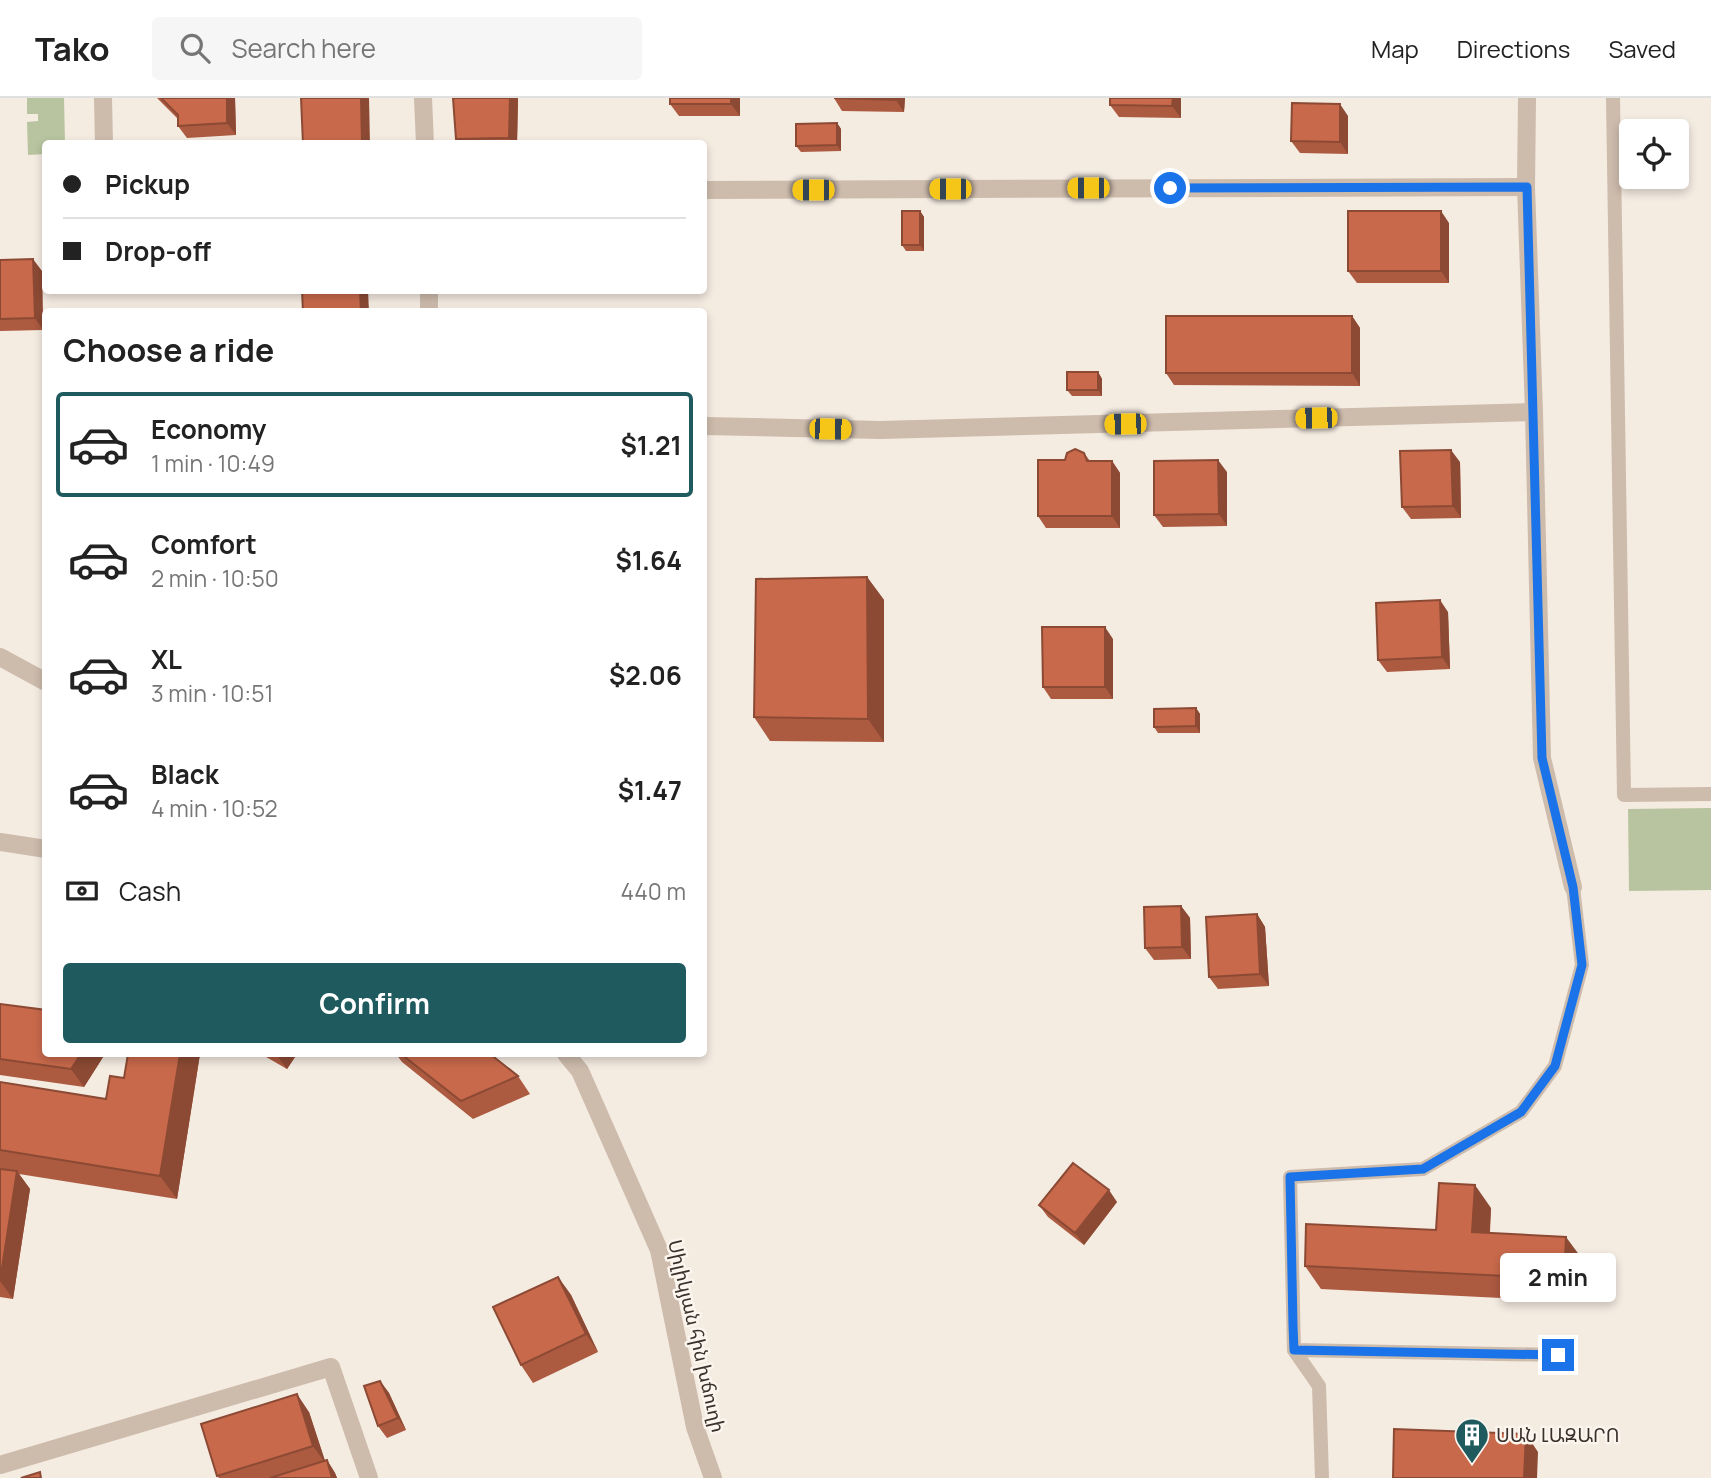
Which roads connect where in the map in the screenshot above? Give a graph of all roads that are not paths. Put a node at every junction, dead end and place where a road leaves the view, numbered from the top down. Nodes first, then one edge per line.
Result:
1 (103, 98) edge
2 (423, 98) edge
3 (1527, 98) edge
4 (1613, 98) edge
5 (104, 140) edge
6 (425, 140) edge
7 (1527, 187) junction
8 (707, 190) edge
9 (1534, 412) junction
10 (707, 426) edge
11 (0, 657) edge
12 (42, 680) edge
13 (1711, 794) edge
14 (0, 842) edge
15 (42, 848) edge
16 (1573, 887) joint
17 (568, 1057) edge
18 (1294, 1350) junction
19 (1558, 1355) dead end
20 (0, 1465) edge
21 (369, 1478) edge
22 (713, 1478) edge
23 (1321, 1478) edge

1 - 5 street
2 - 6 street
3 - 7 street
4 - 13 lane
7 - 8 street
7 - 9 street
9 - 10 street
9 - 16 street
11 - 12 street
14 - 15 street
16 - 18 lane
17 - 22 street, Սիլիկյան հին խճուղի
18 - 19 lane
18 - 23 lane
20 - 21 street

